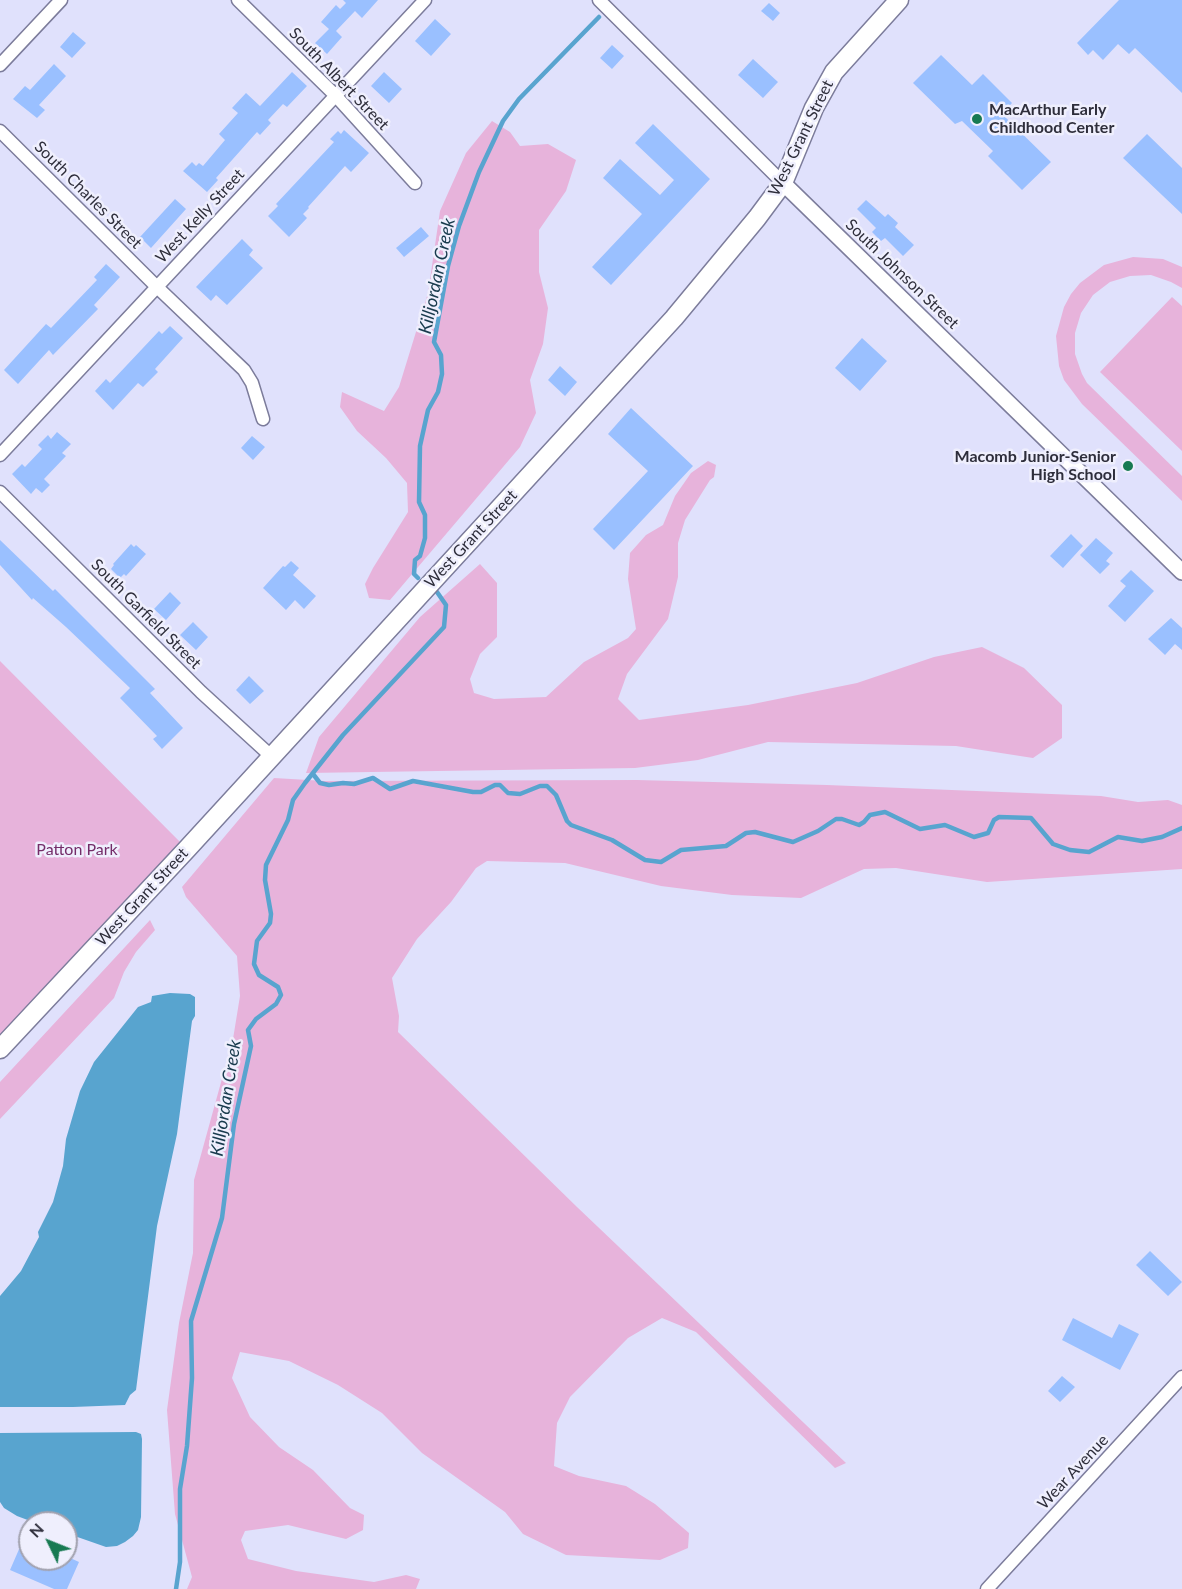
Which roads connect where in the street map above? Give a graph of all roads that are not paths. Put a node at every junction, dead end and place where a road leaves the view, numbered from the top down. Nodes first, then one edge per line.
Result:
1 (60, 0) edge
2 (238, 0) edge
3 (425, 0) edge
4 (599, 0) edge
5 (899, 0) edge
6 (0, 65) edge
7 (335, 95) junction
8 (0, 131) edge
9 (415, 183) dead end
10 (783, 183) junction
11 (156, 286) junction
12 (263, 419) dead end
13 (0, 455) edge
14 (0, 492) edge
15 (1182, 572) edge
16 (271, 756) junction
17 (0, 1049) edge
18 (1182, 1377) edge
19 (987, 1589) edge

1 - 6 street
2 - 7 street, South Albert Street
3 - 7 street, West Kelly Street
4 - 10 street, South Johnson Street
5 - 10 main road, West Grant Street
7 - 9 street, South Albert Street
7 - 11 street, West Kelly Street
8 - 11 street, South Charles Street
10 - 15 street, South Johnson Street
10 - 16 main road, West Grant Street
11 - 12 street, South Charles Street
11 - 13 street, West Kelly Street
14 - 16 street, South Garfield Street
16 - 17 main road, West Grant Street
18 - 19 street, Wear Avenue

